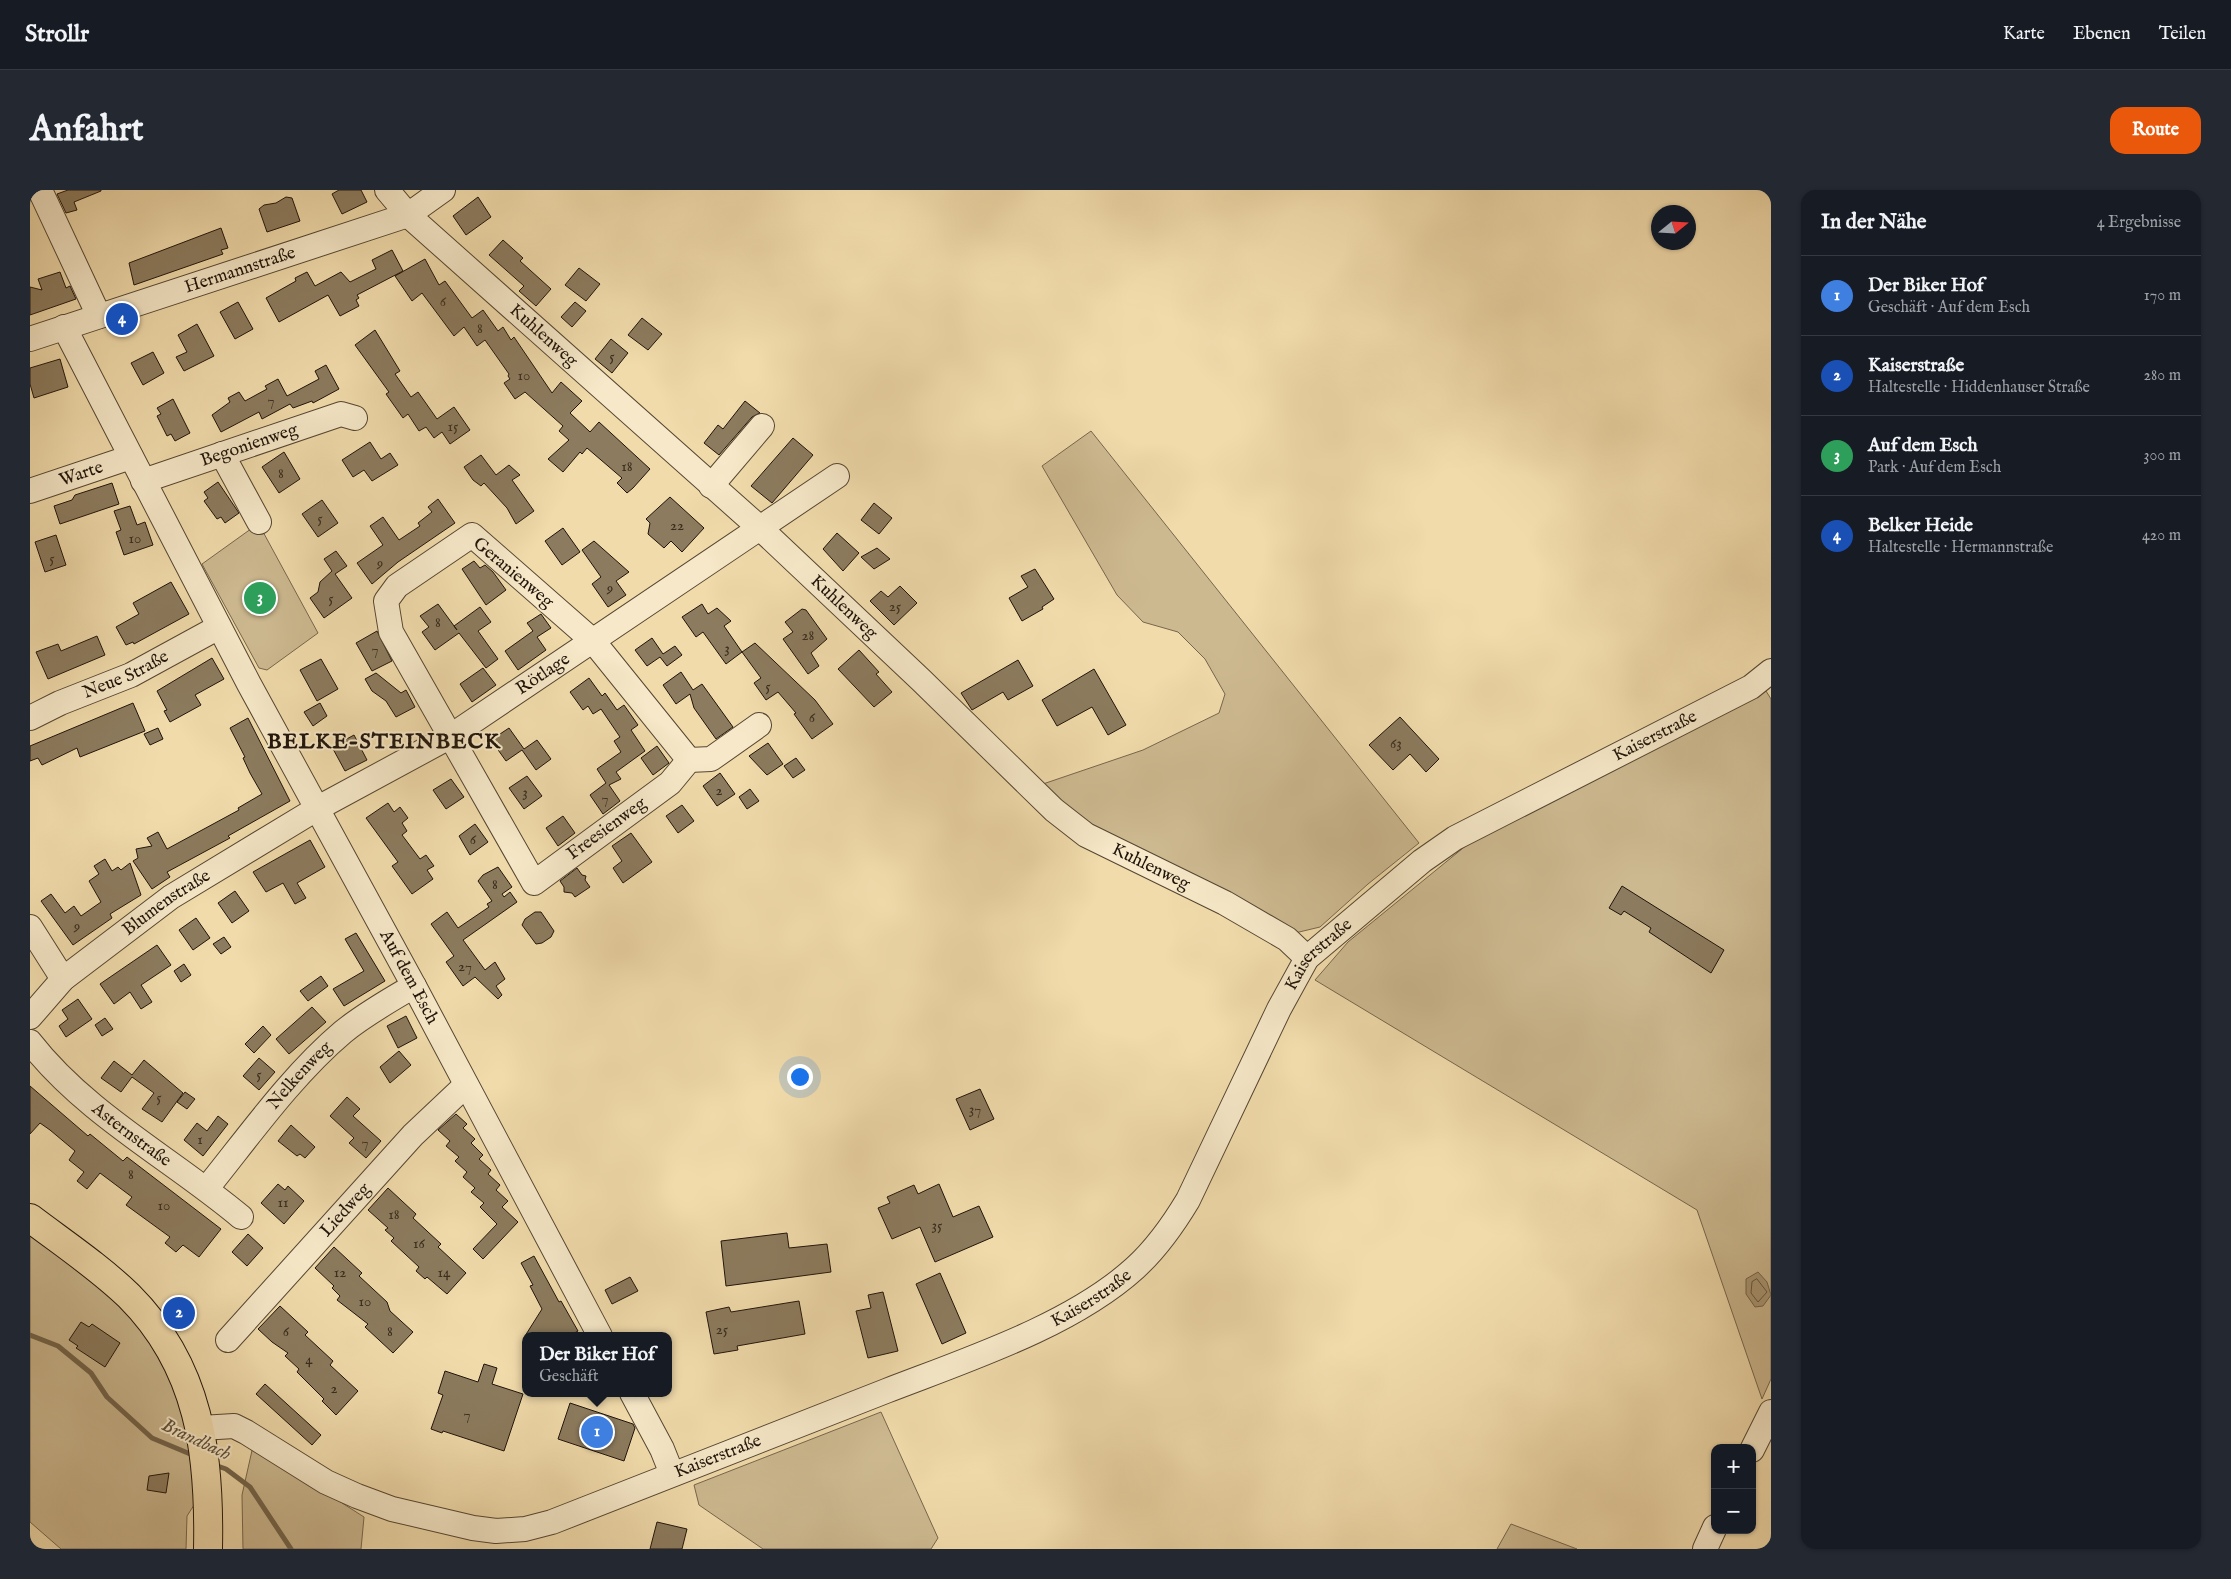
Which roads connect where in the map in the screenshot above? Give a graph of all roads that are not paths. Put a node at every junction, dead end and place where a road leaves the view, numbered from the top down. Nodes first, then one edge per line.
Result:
1 (40, 190) edge
2 (387, 190) edge
3 (444, 190) edge
4 (408, 214) junction
5 (99, 316) junction
6 (64, 327) junction
7 (30, 339) edge
8 (355, 418) dead end
9 (762, 426) dead end
10 (222, 454) junction
11 (131, 457) junction
12 (837, 476) dead end
13 (143, 480) junction
14 (711, 486) junction
15 (30, 491) edge
16 (259, 522) dead end
17 (761, 529) junction
18 (219, 627) junction
19 (593, 641) junction
20 (1771, 673) edge
21 (30, 718) edge
22 (759, 725) dead end
23 (451, 736) junction
24 (689, 760) junction
25 (318, 808) junction
26 (30, 927) edge
27 (1307, 958) junction
28 (63, 979) junction
29 (414, 986) junction
30 (30, 1017) edge
31 (30, 1042) edge
32 (466, 1085) junction
33 (207, 1188) junction
34 (241, 1217) dead end
35 (30, 1218) edge
36 (598, 1332) edge
37 (228, 1340) dead end
38 (634, 1397) edge
39 (1771, 1412) edge
40 (1755, 1444) edge
41 (203, 1447) junction
42 (672, 1474) junction
43 (1712, 1534) edge
44 (208, 1549) edge
45 (1705, 1549) edge

1 - 5 street
2 - 4 street, Kuhlenweg
3 - 4 street, Hermannstraße
4 - 5 street, Hermannstraße
4 - 14 street, Kuhlenweg
5 - 6 street, Hermannstraße
6 - 7 street, Hermannstraße
6 - 11 street, Auf dem Esch
8 - 10 street, Begonienweg
9 - 14 street
10 - 13 street, Begonienweg
10 - 16 street
11 - 13 street, Auf dem Esch
11 - 15 street, Warte
12 - 17 street, Rötlage
13 - 18 street, Auf dem Esch
14 - 17 street, Kuhlenweg
17 - 19 street, Rötlage
17 - 27 street, Kuhlenweg
18 - 21 street, Neue Straße
18 - 25 street, Auf dem Esch
19 - 23 street, Rötlage
19 - 23 street, Geranienweg
19 - 24 street
20 - 27 street, Kaiserstraße
22 - 24 street
23 - 24 street, Freesienweg
23 - 25 street, Rötlage
25 - 28 street, Blumenstraße
25 - 29 street, Auf dem Esch
26 - 28 street
27 - 42 street, Kaiserstraße
28 - 30 street, Blumenstraße
29 - 32 street, Auf dem Esch
29 - 33 street, Nelkenweg
31 - 33 street, Asternstraße
32 - 36 street, Auf dem Esch
32 - 37 street, Liedweg
33 - 34 street, Asternstraße
35 - 41 main road
38 - 42 street
39 - 40 street
41 - 42 street, Kaiserstraße
41 - 44 main road
43 - 45 street

